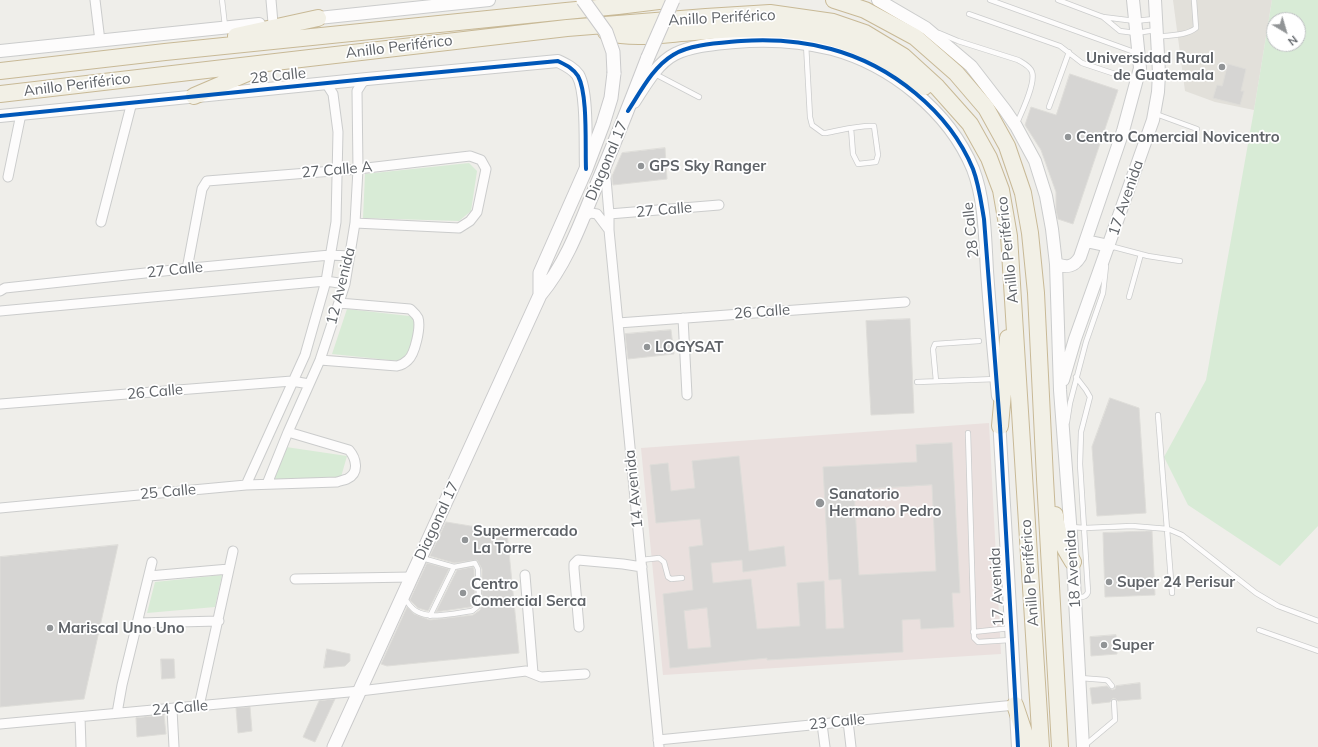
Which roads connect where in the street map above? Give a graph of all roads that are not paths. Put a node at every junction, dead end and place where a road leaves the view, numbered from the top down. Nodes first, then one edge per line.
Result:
1 (95, 0) edge
2 (222, 0) edge
3 (271, 0) edge
4 (489, 0) edge
5 (583, 0) edge
6 (667, 0) edge
7 (673, 0) edge
8 (834, 0) edge
9 (878, 0) edge
10 (990, 0) edge
11 (1058, 0) edge
12 (1133, 0) edge
13 (1155, 0) edge
14 (1194, 0) edge
15 (463, 1) edge
16 (969, 14) dead end
17 (1104, 17) junction
18 (318, 18) junction
19 (274, 23) junction
20 (1136, 27) junction
21 (225, 28) junction
22 (926, 28) junction
23 (1156, 29) junction
24 (606, 32) junction
25 (100, 42) junction
26 (806, 44) junction
27 (0, 51) edge
28 (165, 52) junction
29 (1069, 52) junction
30 (1138, 53) junction
31 (0, 60) edge
32 (274, 62) junction
33 (27, 68) junction
34 (0, 71) edge
35 (654, 73) junction
36 (367, 79) junction
37 (1136, 81) junction
38 (326, 83) junction
39 (0, 94) edge
40 (194, 96) junction
41 (699, 97) dead end
42 (132, 102) junction
43 (1049, 107) dead end
44 (628, 111) junction
45 (1154, 113) junction
46 (21, 114) junction
47 (0, 116) edge
48 (970, 124) junction
49 (1016, 126) junction
50 (851, 128) junction
51 (1197, 129) dead end
52 (605, 166) junction
53 (358, 169) junction
54 (586, 169) junction
55 (337, 170) junction
56 (8, 177) dead end
57 (719, 205) dead end
58 (609, 214) junction
59 (584, 216) junction
60 (101, 222) dead end
61 (355, 223) junction
62 (609, 230) junction
63 (1086, 241) junction
64 (1109, 246) junction
65 (1141, 254) junction
66 (330, 256) junction
67 (350, 256) junction
68 (1180, 261) dead end
69 (1056, 264) junction
70 (187, 269) junction
71 (326, 281) junction
72 (345, 284) junction
73 (1012, 284) junction
74 (0, 291) edge
75 (540, 295) junction
76 (1129, 297) dead end
77 (905, 302) dead end
78 (339, 303) junction
79 (0, 311) edge
80 (683, 318) junction
81 (618, 323) junction
82 (979, 341) dead end
83 (320, 360) junction
84 (996, 378) junction
85 (1076, 378) junction
86 (292, 381) junction
87 (936, 381) junction
88 (917, 382) dead end
89 (309, 384) junction
90 (1060, 390) junction
91 (687, 395) dead end
92 (0, 404) edge
93 (1158, 415) dead end
94 (1000, 426) junction
95 (288, 432) junction
96 (968, 433) dead end
97 (1064, 445) junction
98 (1045, 479) junction
99 (267, 484) junction
100 (246, 485) junction
101 (0, 508) edge
102 (1070, 527) junction
103 (1085, 528) junction
104 (1168, 529) junction
105 (233, 551) dead end
106 (421, 558) junction
107 (152, 562) dead end
108 (1073, 562) junction
109 (641, 564) junction
110 (454, 567) junction
111 (229, 569) junction
112 (526, 575) dead end
113 (149, 576) junction
114 (412, 577) junction
115 (682, 578) dead end
116 (296, 579) dead end
117 (1172, 593) dead end
118 (403, 596) junction
119 (1075, 597) junction
120 (430, 616) junction
121 (219, 621) junction
122 (1318, 621) edge
123 (137, 623) junction
124 (579, 627) dead end
125 (1259, 630) dead end
126 (973, 632) junction
127 (1012, 634) junction
128 (1318, 651) edge
129 (533, 673) junction
130 (585, 674) dead end
131 (1079, 678) junction
132 (1112, 686) dead end
133 (360, 691) junction
134 (1114, 702) dead end
135 (1015, 705) junction
136 (199, 706) junction
137 (172, 709) junction
138 (117, 713) junction
139 (80, 717) junction
140 (848, 721) junction
141 (0, 724) edge
142 (822, 724) junction
143 (659, 744) edge
144 (81, 747) edge
145 (174, 747) edge
146 (334, 747) edge
147 (825, 747) edge
148 (851, 747) edge
149 (1018, 747) edge
150 (1029, 747) edge
151 (1041, 747) edge
152 (1060, 747) edge
153 (1083, 747) edge

1 - 25 street
2 - 21 lane
3 - 19 street
4 - 15 street
5 - 24 main road, Diagonal 17, bridge
6 - 28 highway, Anillo Periférico
7 - 44 main road, Diagonal 17, bridge
8 - 98 highway, Anillo Periférico
9 - 22 street
10 - 30 lane
11 - 17 lane
12 - 20 street, 17 Avenida
13 - 23 street, 17 Avenida
14 - 23 lane
15 - 18 street
16 - 29 lane
17 - 20 lane
17 - 20 lane
18 - 19 street
18 - 28 highway
19 - 21 street
20 - 23 lane
20 - 23 lane
20 - 30 street, 17 Avenida
21 - 25 street
22 - 49 street
22 - 49 lane
23 - 45 street, 17 Avenida
24 - 48 highway
24 - 54 main road, Diagonal 17, bridge
25 - 27 street
26 - 35 street, 28 Calle
26 - 50 lane
26 - 84 street, 28 Calle
28 - 33 highway, Anillo Periférico
29 - 37 lane
29 - 43 lane
30 - 37 street, 17 Avenida
31 - 33 highway
32 - 39 highway, Anillo Periférico
32 - 40 highway
32 - 48 highway, Anillo Periférico
33 - 34 highway, Anillo Periférico
35 - 41 lane
35 - 44 street, 28 Calle
36 - 38 street, 28 Calle
36 - 53 street, 12 Avenida
36 - 54 street, 28 Calle
37 - 63 street, 17 Avenida
38 - 40 street, 28 Calle
38 - 55 street, 12 Avenida
40 - 42 street, 28 Calle
42 - 46 street, 28 Calle
42 - 60 street
44 - 52 main road, Diagonal 17
45 - 51 lane
45 - 64 street, 17 Avenida
46 - 47 street, 28 Calle
46 - 56 street
48 - 73 highway, Anillo Periférico
49 - 69 street
50 - 50 lane
52 - 58 street, 14 Avenida
52 - 59 main road, Diagonal 17
53 - 55 street, 27 Calle A
53 - 61 street, 12 Avenida
53 - 61 street, 27 Calle A
54 - 75 main road, Diagonal 17
55 - 66 street, 12 Avenida
55 - 70 street, 27 Calle A
57 - 58 street, 27 Calle
58 - 62 street, 14 Avenida
59 - 62 street
59 - 75 main road, Diagonal 17
61 - 67 street, 12 Avenida
62 - 81 street, 14 Avenida
63 - 64 street
63 - 69 street, 17 Avenida
64 - 65 lane
64 - 85 lane
64 - 90 street, 17 Avenida
65 - 68 lane
65 - 76 lane
66 - 67 street, 27 Calle
66 - 70 street, 27 Calle
66 - 71 street, 12 Avenida
67 - 72 street, 12 Avenida
69 - 90 street
70 - 74 street, 27 Calle
71 - 72 street, 27 Calle
71 - 79 street, 27 Calle
71 - 86 street, 12 Avenida
72 - 78 street, 12 Avenida
73 - 94 highway
73 - 151 highway, Anillo Periférico
75 - 106 main road, Diagonal 17
77 - 80 street, 26 Calle
78 - 83 street, 12 Avenida
78 - 83 street
80 - 81 street, 26 Calle
80 - 91 street
81 - 109 street, 14 Avenida
82 - 87 lane
83 - 89 street, 12 Avenida
84 - 87 lane
84 - 94 street, 28 Calle
85 - 97 lane
85 - 103 lane
86 - 89 street, 26 Calle
86 - 92 street, 26 Calle
86 - 100 street, 12 Avenida
87 - 88 lane
89 - 95 street, 12 Avenida
90 - 97 street, 18 Avenida
93 - 104 lane
94 - 127 street, 17 Avenida
95 - 99 street, 12 Avenida
95 - 99 street, 25 Calle
96 - 126 lane
97 - 102 street, 18 Avenida
98 - 108 highway
98 - 152 highway, Anillo Periférico
99 - 100 street, 25 Calle
100 - 101 street, 25 Calle
102 - 103 lane
102 - 108 street, 18 Avenida
103 - 104 lane
103 - 119 lane
104 - 117 lane
104 - 122 lane
105 - 111 street
106 - 110 lane
106 - 114 main road, Diagonal 17
107 - 113 street
108 - 119 street, 18 Avenida
109 - 115 lane
109 - 124 street
109 - 143 street, 14 Avenida
110 - 120 lane
110 - 120 lane
111 - 113 street
111 - 121 street
112 - 129 street
113 - 123 street
114 - 116 street
114 - 118 main road, Diagonal 17
118 - 120 lane
118 - 133 main road, Diagonal 17
119 - 131 street, 18 Avenida
121 - 123 street
121 - 136 street
123 - 138 street
125 - 128 lane
126 - 127 lane
126 - 127 lane
127 - 135 street, 17 Avenida
129 - 130 street, 24 Calle
129 - 133 street, 24 Calle
131 - 132 lane
131 - 153 street, 18 Avenida
133 - 136 street, 24 Calle
133 - 146 main road, Diagonal 17
134 - 153 lane
135 - 140 street, 23 Calle
135 - 149 street, 17 Avenida
135 - 150 highway
136 - 137 street, 24 Calle
137 - 138 street, 24 Calle
137 - 145 street
138 - 139 street, 24 Calle
139 - 141 street, 24 Calle
139 - 144 street
140 - 142 street, 23 Calle
140 - 148 street
142 - 143 street, 23 Calle
142 - 147 street

